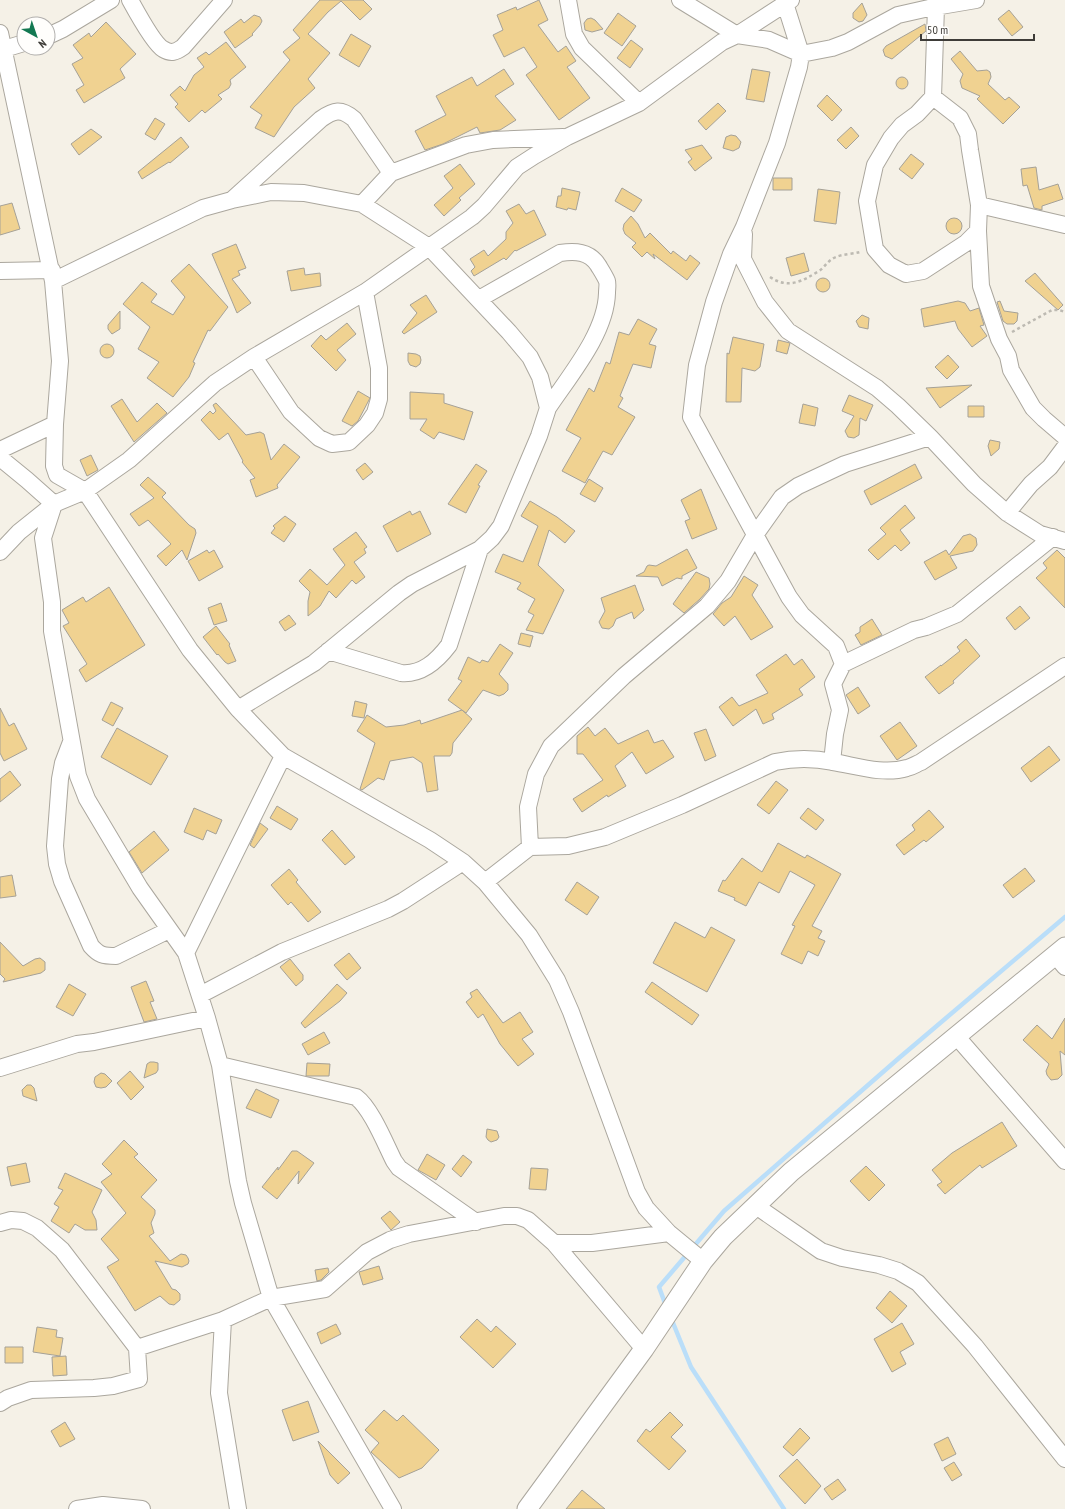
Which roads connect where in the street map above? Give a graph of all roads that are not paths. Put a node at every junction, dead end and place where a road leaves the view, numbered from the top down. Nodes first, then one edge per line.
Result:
1 (111, 0) edge
2 (130, 0) edge
3 (224, 0) edge
4 (568, 0) edge
5 (680, 0) edge
6 (976, 0) edge
7 (787, 2) edge
8 (936, 6) junction
9 (56, 32) edge
10 (0, 33) edge
11 (737, 35) junction
12 (16, 45) edge
13 (4, 49) junction
14 (801, 54) junction
15 (934, 97) junction
16 (639, 103) junction
17 (566, 137) junction
18 (391, 173) junction
19 (232, 200) junction
20 (362, 204) junction
21 (979, 205) junction
22 (1065, 225) edge
23 (744, 227) junction
24 (978, 231) junction
25 (429, 246) junction
26 (0, 271) edge
27 (52, 275) junction
28 (365, 292) junction
29 (479, 299) junction
30 (254, 357) junction
31 (548, 408) junction
32 (55, 424) junction
33 (930, 437) junction
34 (1065, 437) edge
35 (1065, 446) edge
36 (0, 450) edge
37 (0, 458) edge
38 (85, 491) junction
39 (54, 504) junction
40 (1007, 513) junction
41 (755, 535) junction
42 (1059, 539) edge
43 (480, 549) junction
44 (0, 552) edge
45 (328, 651) junction
46 (843, 664) junction
47 (1065, 666) edge
48 (238, 709) junction
49 (71, 742) junction
50 (284, 756) junction
51 (832, 762) junction
52 (530, 847) junction
53 (463, 862) junction
54 (485, 882) junction
55 (170, 930) junction
56 (186, 953) junction
57 (1062, 956) edge
58 (200, 995) junction
59 (207, 1018) junction
60 (956, 1037) junction
61 (220, 1065) junction
62 (0, 1068) edge
63 (1065, 1161) edge
64 (756, 1206) junction
65 (476, 1222) junction
66 (0, 1223) edge
67 (669, 1233) junction
68 (554, 1243) junction
69 (703, 1261) junction
70 (271, 1298) junction
71 (224, 1320) junction
72 (137, 1348) junction
73 (644, 1349) junction
74 (0, 1403) edge
75 (1065, 1459) edge
76 (77, 1509) edge
77 (142, 1509) edge
78 (238, 1509) edge
79 (393, 1509) edge
80 (527, 1509) edge

1 - 9 street
2 - 3 street
4 - 16 street
5 - 11 street
6 - 8 street
7 - 11 street
7 - 14 street
8 - 14 street
8 - 15 street
10 - 13 street
11 - 14 street
11 - 16 street
12 - 13 street
13 - 27 street
14 - 23 street
15 - 21 street
15 - 24 street
16 - 17 street
17 - 18 street
17 - 25 street
18 - 19 street
18 - 20 street
19 - 20 street
19 - 27 street
20 - 25 street
21 - 22 street
21 - 24 street
23 - 33 street
23 - 41 street
24 - 34 street
25 - 28 street
25 - 29 street
26 - 27 street
27 - 32 street
28 - 30 street
28 - 30 street
29 - 31 street
29 - 31 street
30 - 38 street
31 - 43 street
32 - 36 street
32 - 38 street
33 - 40 street
33 - 41 street
35 - 40 street
37 - 39 street
38 - 39 street
38 - 48 street
39 - 44 street
39 - 49 street
40 - 42 street
41 - 46 street
41 - 52 street
42 - 46 street
43 - 45 street
43 - 45 street
45 - 48 street
46 - 51 street
47 - 51 street
48 - 50 street
49 - 55 street
49 - 55 street
50 - 53 street
50 - 56 street
51 - 52 street
52 - 54 street
53 - 54 street
53 - 58 street
54 - 67 street
55 - 56 street
56 - 58 street
57 - 60 street
58 - 59 street
59 - 61 street
59 - 62 street
60 - 63 street
60 - 64 street
61 - 65 street
61 - 70 street
64 - 69 street
64 - 75 street
65 - 68 street
65 - 70 street
66 - 72 street
67 - 68 street
67 - 69 street
68 - 73 street
69 - 73 street
70 - 71 street
70 - 79 street
71 - 72 street
71 - 78 street
72 - 74 street
73 - 80 street
76 - 77 street

